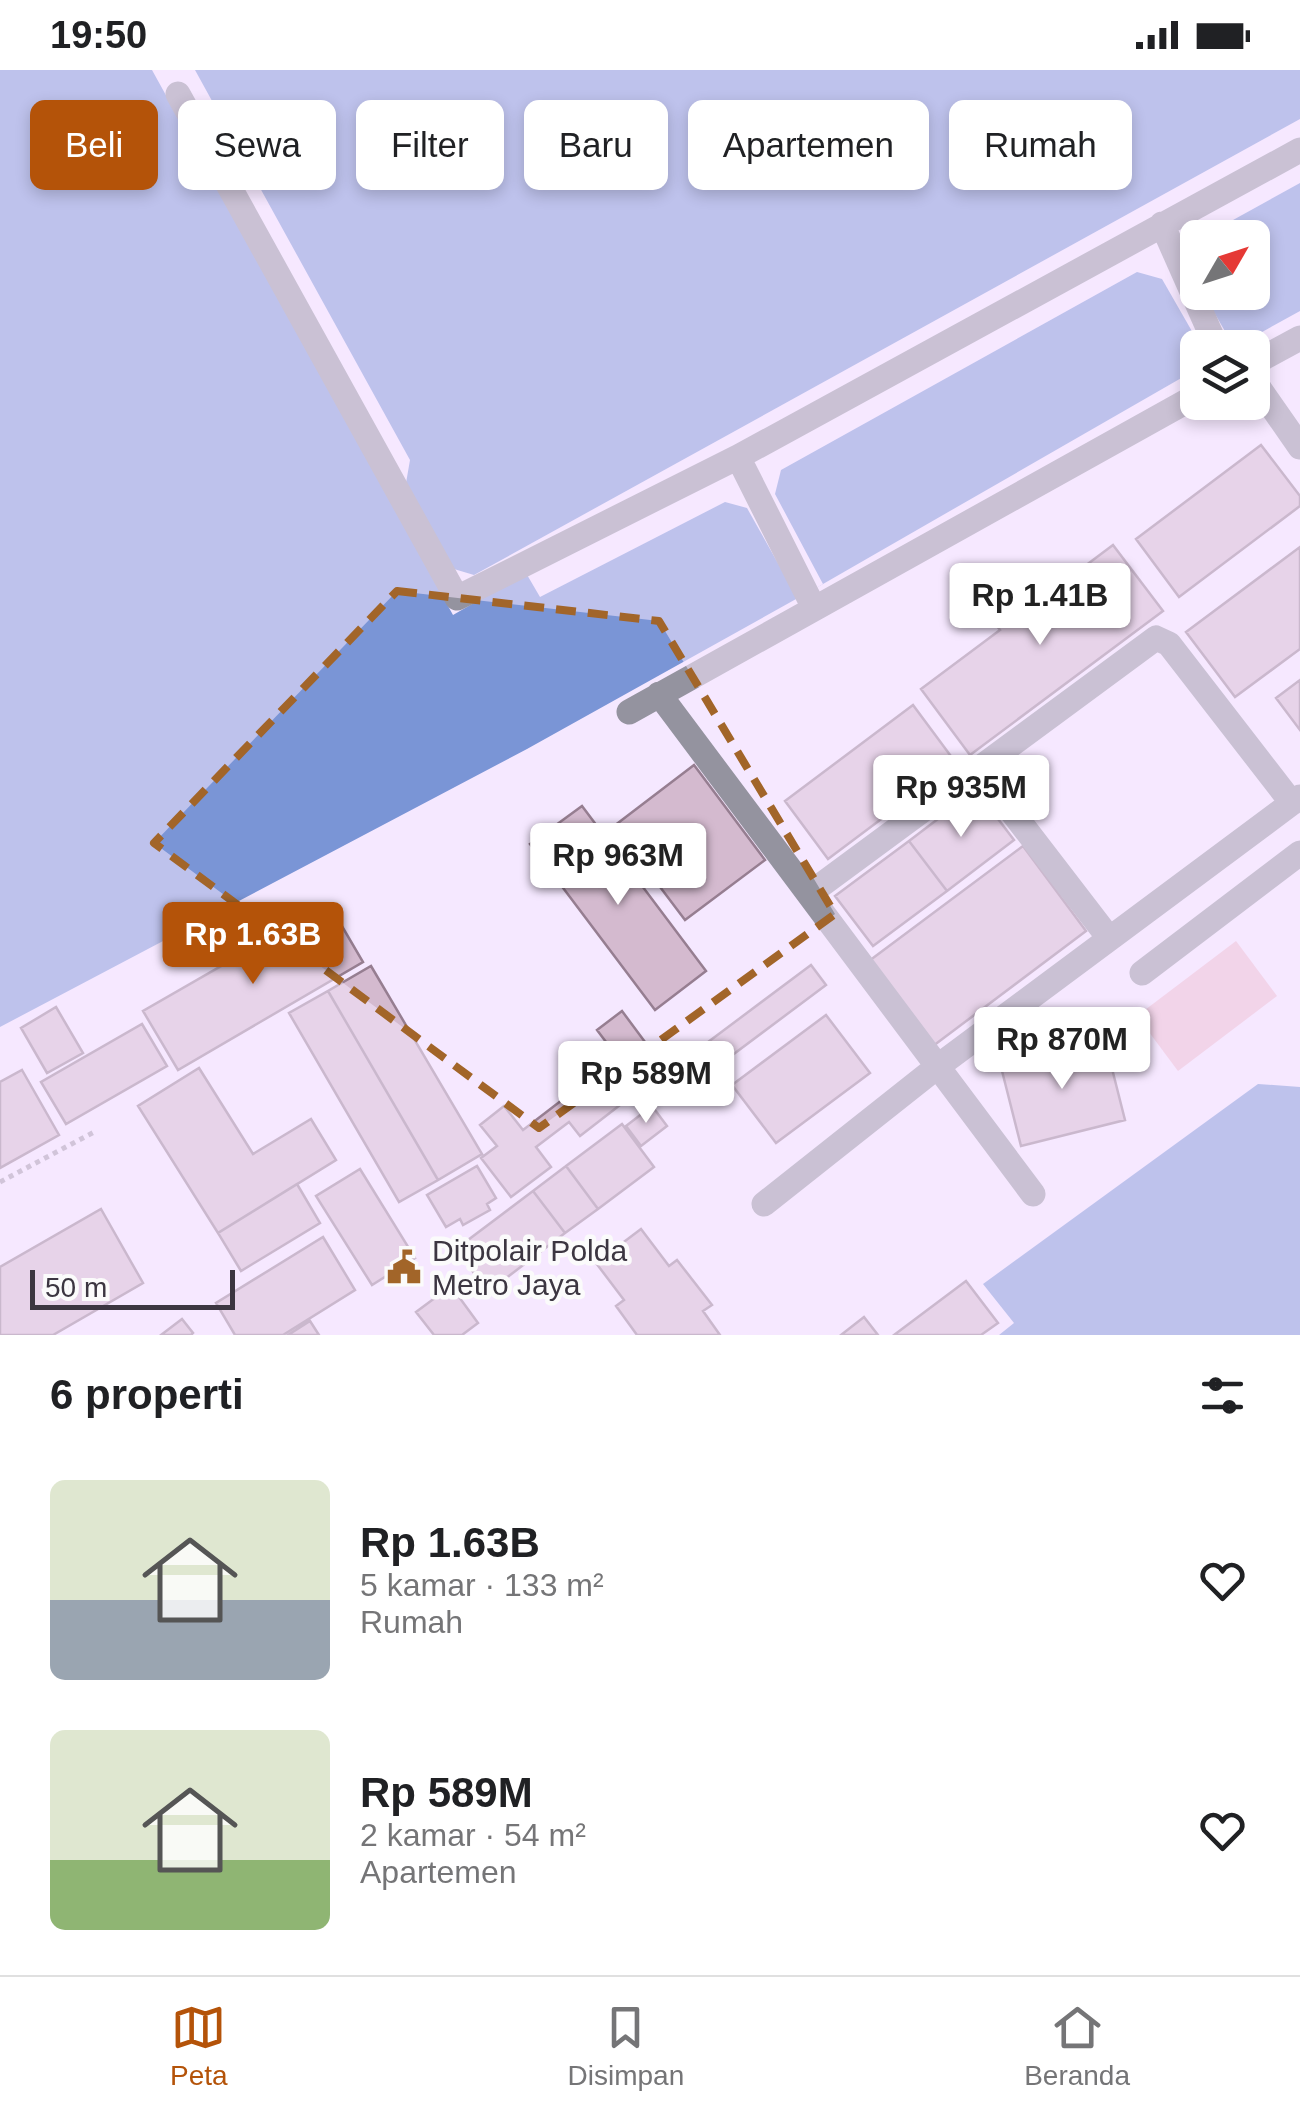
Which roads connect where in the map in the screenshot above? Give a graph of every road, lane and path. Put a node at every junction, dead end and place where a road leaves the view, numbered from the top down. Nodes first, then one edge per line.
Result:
1 (178, 94) dead end
2 (1300, 150) edge
3 (1162, 224) junction
4 (1209, 330) edge
5 (1300, 338) edge
6 (1270, 354) edge
7 (1270, 404) edge
8 (1180, 405) edge
9 (1300, 447) edge
10 (738, 457) junction
11 (814, 608) junction
12 (659, 694) junction
13 (629, 712) dead end
14 (979, 769) junction
15 (1296, 800) edge
16 (1300, 853) edge
17 (809, 894) junction
18 (1109, 938) junction
19 (1142, 973) dead end
20 (937, 1067) junction
21 (96, 1131) dead end
22 (0, 1182) edge
23 (1033, 1194) dead end
24 (764, 1204) dead end

1 - 10 lane
2 - 3 lane
3 - 4 lane
3 - 10 lane
5 - 6 lane
7 - 9 lane
8 - 11 lane
10 - 11 lane
11 - 12 lane
12 - 13 lane
12 - 17 lane
14 - 15 lane
14 - 17 lane
14 - 18 lane
15 - 18 lane
16 - 19 lane
17 - 20 lane
18 - 20 lane
20 - 23 lane
20 - 24 lane
21 - 22 path

